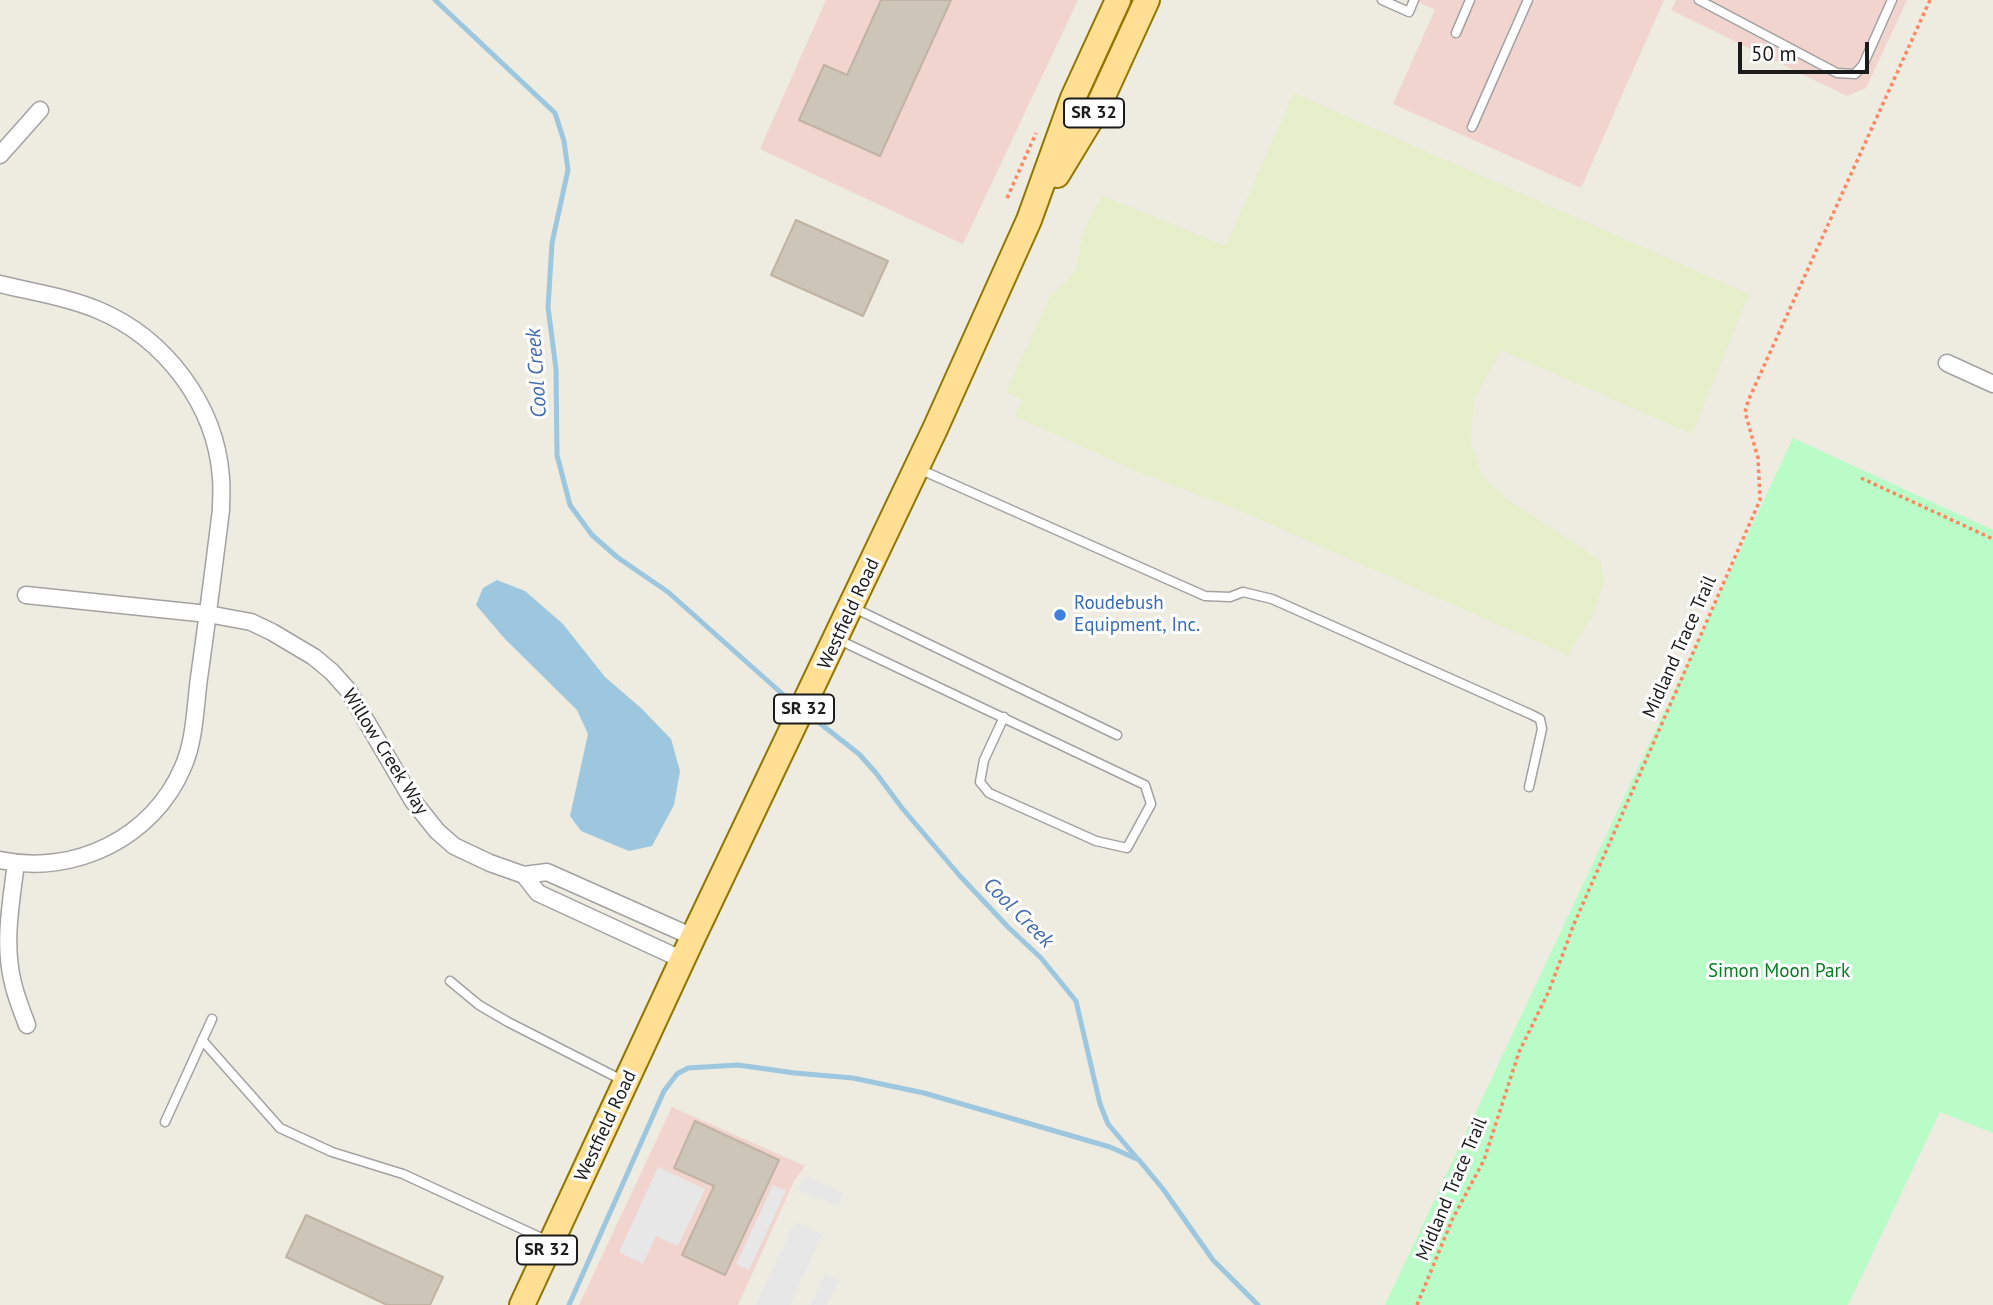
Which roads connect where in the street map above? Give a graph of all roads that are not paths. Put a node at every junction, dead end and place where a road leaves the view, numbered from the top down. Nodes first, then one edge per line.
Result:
1 (1118, 0) edge
2 (1147, 0) edge
3 (1382, 0) edge
4 (1414, 0) edge
5 (1470, 0) edge
6 (1528, 0) edge
7 (1699, 0) edge
8 (1892, 0) edge
9 (1456, 33) dead end
10 (40, 110) dead end
11 (1472, 127) dead end
12 (0, 155) edge
13 (1029, 220) junction
14 (0, 284) edge
15 (1947, 363) dead end
16 (1993, 384) edge
17 (917, 468) junction
18 (26, 595) dead end
19 (852, 607) junction
20 (208, 614) junction
21 (836, 639) junction
22 (1004, 718) junction
23 (1117, 736) dead end
24 (1529, 787) dead end
25 (8, 862) edge
26 (524, 875) junction
27 (694, 937) junction
28 (683, 960) junction
29 (450, 981) dead end
30 (212, 1018) dead end
31 (27, 1025) dead end
32 (202, 1040) junction
33 (626, 1082) junction
34 (165, 1122) dead end
35 (551, 1242) junction
36 (522, 1305) edge

1 - 13 main road, Westfield Road / SR 32
2 - 13 main road, Westfield Road / SR 32
3 - 4 lane
5 - 9 lane
6 - 11 lane
7 - 8 lane
10 - 12 street
13 - 17 main road, Westfield Road / SR 32
14 - 20 street
15 - 16 street
17 - 19 main road, Westfield Road / SR 32
17 - 24 lane
18 - 20 street, Willow Creek Way
19 - 21 main road, Westfield Road / SR 32
19 - 23 lane
20 - 25 street
20 - 26 street, Willow Creek Way
21 - 22 lane
21 - 27 main road, Westfield Road / SR 32
22 - 22 lane
25 - 31 street
26 - 27 street, Willow Creek Way
26 - 28 street
27 - 28 main road, Westfield Road / SR 32
28 - 33 main road, Westfield Road / SR 32
29 - 33 lane
30 - 32 lane
32 - 34 lane
32 - 35 lane
33 - 35 main road, Westfield Road / SR 32
35 - 36 main road, SR 32

